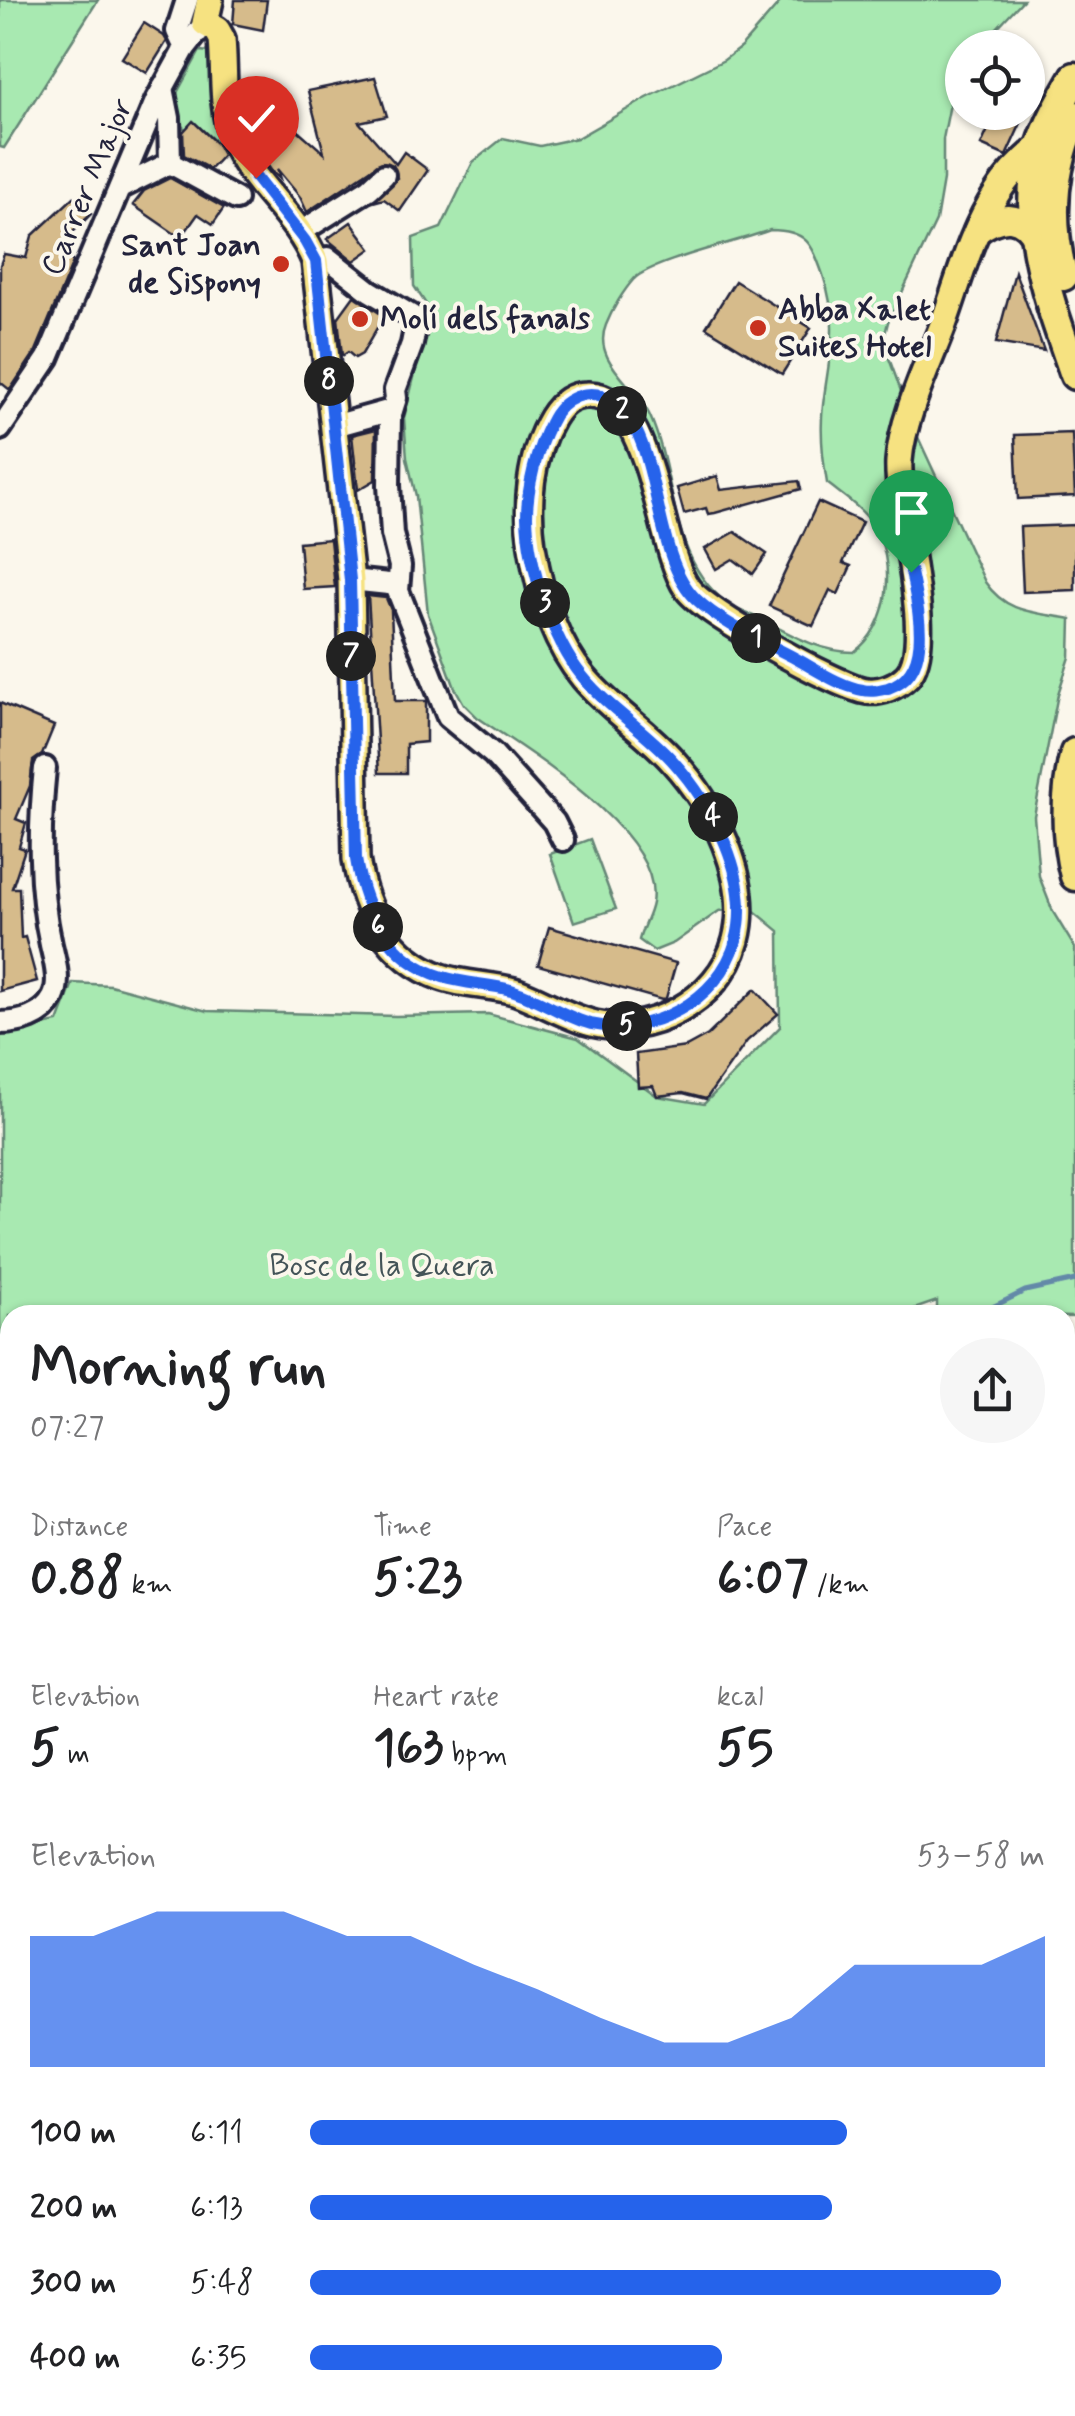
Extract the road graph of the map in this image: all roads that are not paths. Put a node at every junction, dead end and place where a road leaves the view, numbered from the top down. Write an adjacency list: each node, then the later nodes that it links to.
1 (186, 0): 3 (street)
2 (207, 11): 3 (street, Carrer Major); 14 (main road)
3 (184, 48): 5 (street, Carrer Major)
4 (1075, 77): 7 (highway)
5 (163, 88): 8 (street); 10 (street, Carrer Major)
6 (1075, 116): 15 (highway)
7 (1042, 145): 12 (highway); 13 (main road)
8 (170, 163): 10 (street); 11 (street)
9 (384, 175): 14 (street)
10 (120, 188): 21 (street, Carrer Major)
11 (236, 199)
12 (1033, 209): 13 (main road); 15 (highway)
13 (981, 222): 15 (main road); 22 (main road)
14 (299, 234): 16 (main road)
15 (1046, 244): 17 (highway); 18 (highway)
16 (316, 261): 19 (street); 20 (main road)
17 (1075, 318)
18 (1075, 376)
19 (392, 410): 20 (street); 23 (street)
20 (334, 426): 22 (main road)
21 (0, 429)
22 (350, 580): 23 (street)
23 (398, 585): 26 (street)
24 (1075, 753): 27 (highway)
25 (46, 768): 28 (street)
26 (563, 840)
27 (1074, 871)
28 (0, 1023)

